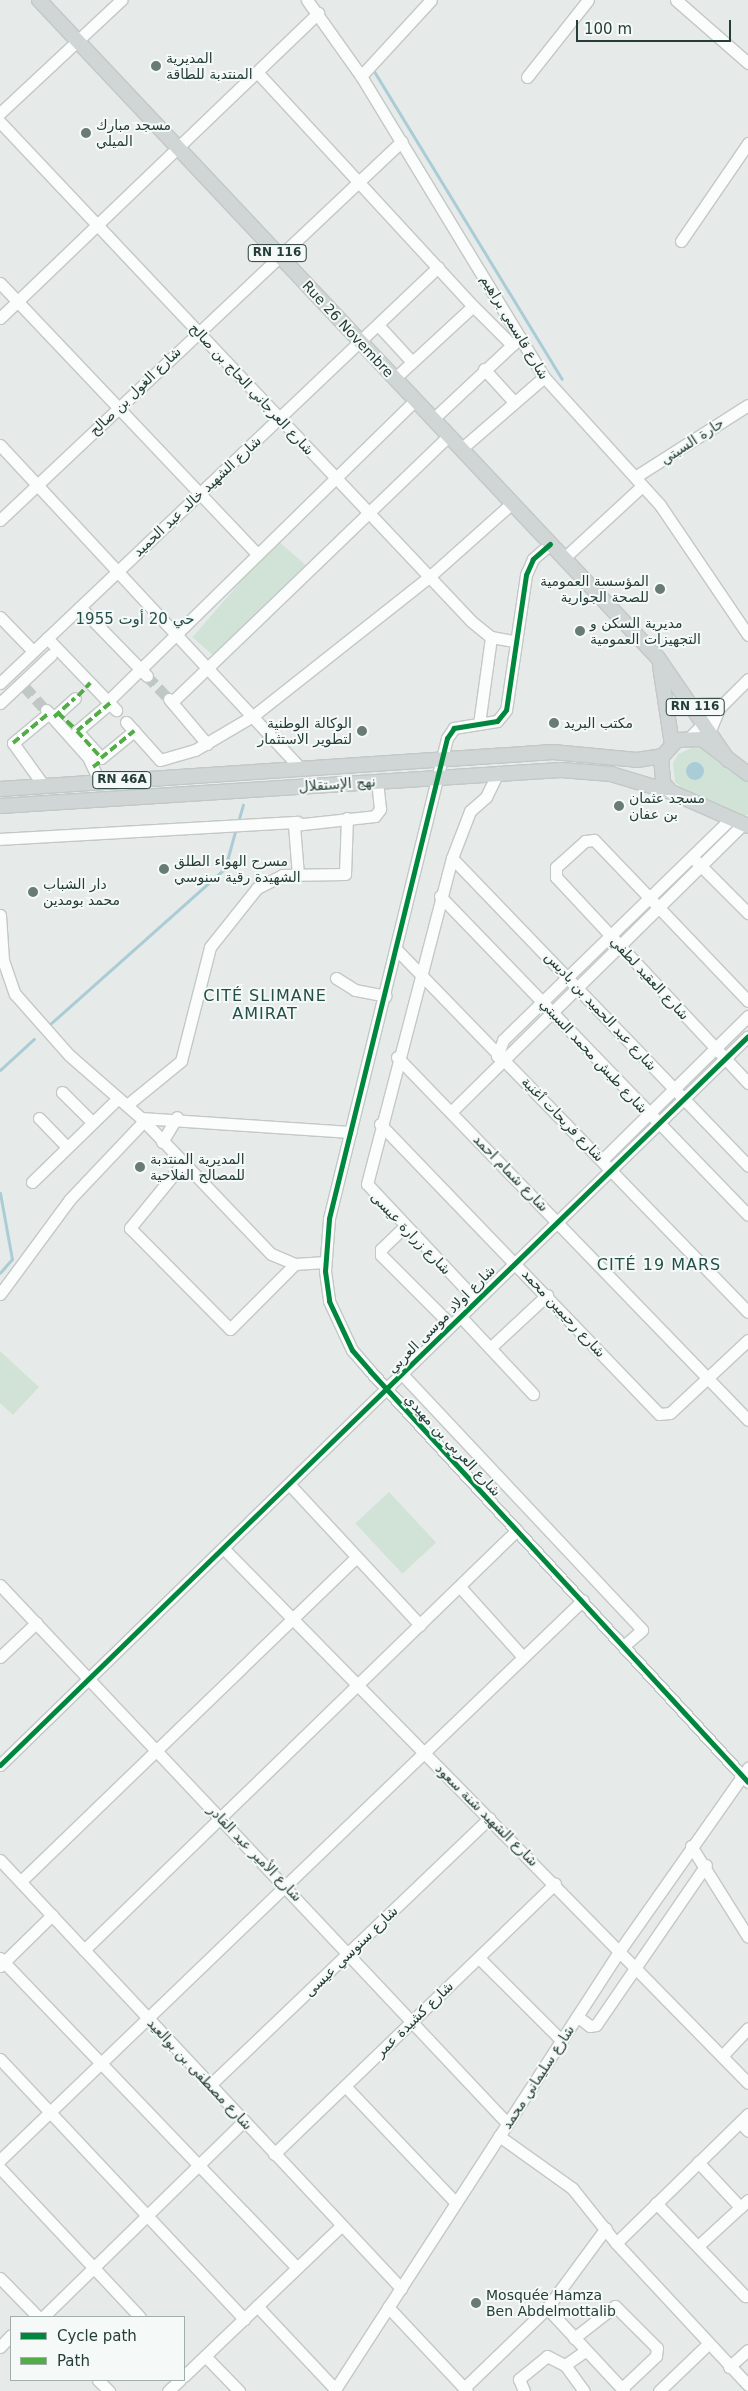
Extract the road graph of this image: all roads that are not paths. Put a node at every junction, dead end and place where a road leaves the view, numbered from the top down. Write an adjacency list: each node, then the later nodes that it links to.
1 (39, 0): 8 (main road, Rue 26 Novembre / RN 116)
2 (121, 0): 8 (street)
3 (307, 0): 7 (street, شارع قاسمي براهيم)
4 (431, 0): 11 (street)
5 (588, 0): 12 (street)
6 (676, 0): 9 (street)
7 (318, 13): 10 (street); 11 (street, شارع قاسمي براهيم)
8 (77, 41): 13 (street); 17 (main road, Rue 26 Novembre / RN 116)
9 (748, 63)
10 (257, 72): 17 (street); 18 (street)
11 (361, 76): 15 (street, شارع قاسمي براهيم)
12 (527, 77)
13 (0, 113)
14 (0, 122): 19 (street, شارع العرجاني الحاج بن صالح)
15 (402, 141): 18 (street, شارع الغول بن صالح); 30 (street, شارع قاسمي براهيم)
16 (748, 143): 20 (street)
17 (178, 148): 19 (street); 21 (main road, Rue 26 Novembre / RN 116)
18 (358, 179): 21 (street, شارع الغول بن صالح); 22 (street)
19 (98, 225): 24 (street); 28 (street, شارع العرجاني الحاج بن صالح)
20 (681, 241)
21 (279, 256): 28 (street, شارع الغول بن صالح); 29 (main road, Rue 26 Novembre / RN 116)
22 (438, 267): 25 (street); 27 (street, شارع الشهيد خالد عبد الحميد)
23 (0, 283): 24 (street)
24 (17, 301): 26 (street); 38 (street)
25 (473, 306): 30 (street); 31 (street)
26 (0, 318)
27 (378, 325): 29 (street, شارع الشهيد خالد عبد الحميد); 31 (street)
28 (198, 331): 38 (street, شارع الغول بن صالح); 39 (street, شارع العرجاني الحاج بن صالح)
29 (360, 341): 34 (main road, Rue 26 Novembre / RN 116); 39 (street, شارع الشهيد خالد عبد الحميد)
30 (516, 341): 32 (street); 33 (street, شارع قاسمي براهيم)
31 (412, 362): 34 (street)
32 (484, 369): 36 (street); 40 (street)
33 (544, 376): 36 (street); 45 (street, شارع قاسمي براهيم)
34 (395, 378): 35 (main road, Rue 26 Novembre / RN 116)
35 (415, 400): 40 (main road, Rue 26 Novembre / RN 116); 44 (street)
36 (514, 402): 43 (street)
37 (748, 405): 45 (street, حارة السبتي)
38 (117, 407): 46 (street, شارع الغول بن صالح); 47 (street)
39 (280, 418): 44 (street, شارع العرجاني الحاج بن صالح); 47 (street, شارع الشهيد خالد عبد الحميد)
40 (433, 419): 41 (main road, Rue 26 Novembre / RN 116)
41 (448, 436): 43 (main road, Rue 26 Novembre / RN 116); 49 (street)
42 (0, 445): 46 (street)
43 (461, 449): 48 (main road, Rue 26 Novembre / RN 116)
44 (336, 477): 49 (street, شارع العرجاني الحاج بن صالح); 52 (street)
45 (639, 482): 53 (street, حارة السبتي); 59 (street, شارع قاسمي براهيم)
46 (38, 485): 50 (street, شارع الغول بن صالح); 54 (street)
47 (200, 494): 52 (street); 54 (street, شارع الشهيد خالد عبد الحميد)
48 (514, 505): 51 (main road, Rue 26 Novembre / RN 116); 55 (street)
49 (368, 510): 55 (street, شارع العرجاني الحاج بن صالح); 66 (street)
50 (0, 520)
51 (550, 544): 53 (main road, Rue 26 Novembre / RN 116); 62 (street)
52 (257, 554): 58 (street)
53 (564, 558): 65 (main road, Rue 26 Novembre / RN 116)
54 (119, 570): 56 (street, شارع الشهيد خالد عبد الحميد); 58 (street)
55 (429, 577): 60 (street, شارع العرجاني الحاج بن صالح); 76 (street)
56 (80, 607): 61 (street, شارع الشهيد خالد عبد الحميد); 67 (street)
57 (0, 617): 63 (street)
58 (176, 633): 66 (street); 67 (street)
59 (748, 635)
60 (491, 637): 62 (street); 78 (street)
61 (47, 638): 63 (street, شارع الشهيد خالد عبد الحميد); 70 (street)
62 (513, 641): 78 (street)
63 (33, 651): 69 (street, شارع الشهيد خالد عبد الحميد)
64 (51, 655): 71 (street)
65 (658, 658): 73 (main road, Rue 26 Novembre / RN 116); 84 (main road, RN 116)
66 (208, 668): 76 (street); 83 (street)
67 (144, 673): 74 (street)
68 (748, 679): 72 (street)
69 (0, 683)
70 (90, 683): 74 (street); 75 (street)
71 (0, 703)
72 (722, 703): 73 (street); 79 (street)
73 (693, 704): 79 (main road, Rue 26 Novembre / RN 116)
74 (111, 705): 81 (street)
75 (52, 713): 80 (street); 92 (street); 94 (street)
76 (253, 716): 83 (street); 88 (street)
77 (126, 722): 81 (street)
78 (479, 724): 86 (street, شارع العربي بن مهيدي)
79 (707, 725): 82 (street); 87 (main road, Rue 26 Novembre / RN 116)
80 (73, 727)
81 (134, 731): 83 (street)
82 (690, 737): 84 (main road); 87 (main road)
83 (207, 744)
84 (672, 744): 85 (main road)
85 (662, 756): 86 (main road, نهج الإستقلال / RN 46A); 96 (main road)
86 (444, 759): 88 (main road, نهج الإستقلال / RN 46A); 91 (street, شارع العربي بن مهيدي)
87 (728, 760): 90 (main road)
88 (300, 768): 92 (main road, نهج الإستقلال / RN 46A)
89 (498, 772): 91 (main road, نهج الإستقلال / RN 46A); 96 (main road, نهج الإستقلال / RN 46A); 103 (street)
90 (748, 774)
91 (440, 775): 93 (main road, نهج الإستقلال / RN 46A); 113 (street, شارع العربي بن مهيدي)
92 (99, 781): 94 (main road, نهج الإستقلال / RN 46A)
93 (377, 781): 97 (main road, نهج الإستقلال / RN 46A); 98 (street)
94 (44, 786): 95 (main road, نهج الإستقلال / RN 46A)
95 (0, 789)
96 (671, 792): 100 (main road, نهج الإستقلال)
97 (0, 806)
98 (347, 818): 99 (street); 105 (street)
99 (298, 822): 101 (street); 105 (street)
100 (740, 823): 102 (street); 104 (street)
101 (0, 839)
102 (692, 857): 104 (street); 107 (street)
103 (452, 858): 106 (street); 116 (street, شارع عبد الحميد بن باديس)
104 (701, 865): 108 (street); 109 (street)
105 (298, 876): 135 (street)
106 (440, 896): 115 (street); 120 (street, شارع طبش محمد السبتي)
107 (649, 898): 108 (street); 111 (street); 111 (street, شارع العقيد لطفي)
108 (658, 907): 112 (street); 121 (street)
109 (748, 913)
110 (0, 915): 114 (street)
111 (610, 936): 112 (street, شارع العقيد لطفي); 116 (street)
112 (618, 946): 118 (street); 125 (street, شارع العقيد لطفي)
113 (397, 950): 115 (street, شارع فريحات ٱغنية); 119 (street, شارع العربي بن مهيدي)
114 (2, 962): 133 (street)
115 (419, 971): 126 (street, شارع فريحات ٱغنية); 127 (street)
116 (568, 976): 118 (street, شارع عبد الحميد بن باديس); 120 (street)
117 (336, 978): 119 (street)
118 (577, 984): 122 (street); 131 (street, شارع عبد الحميد بن باديس)
119 (385, 996): 144 (street, شارع العربي بن مهيدي)
120 (542, 1001): 122 (street, شارع طبش محمد السبتي); 126 (street)
121 (748, 1001)
122 (550, 1010): 129 (street); 137 (street, شارع طبش محمد السبتي)
123 (748, 1016): 125 (street, شارع اولاد موسى العربي)
124 (748, 1036): 128 (street, شارع اولاد موسى العربي)
125 (715, 1048): 128 (street, شارع العقيد لطفي); 131 (street, شارع اولاد موسى العربي)
126 (496, 1050): 129 (street, شارع فريحات ٱغنية)
127 (397, 1057): 136 (street, شارع شمام احمد); 142 (street)
128 (726, 1058): 130 (street, شارع العقيد لطفي); 134 (street, شارع اولاد موسى العربي)
129 (501, 1061): 136 (street); 148 (street, شارع فريحات ٱغنية)
130 (748, 1083)
131 (673, 1088): 134 (street, شارع عبد الحميد بن باديس); 137 (street, شارع اولاد موسى العربي)
132 (62, 1092): 141 (street)
133 (118, 1098): 135 (street); 141 (street)
134 (682, 1101): 143 (street, شارع اولاد موسى العربي); 149 (street, شارع عبد الحميد بن باديس)
135 (127, 1105): 140 (street)
136 (452, 1111): 152 (street, شارع شمام احمد)
137 (647, 1112): 143 (street, شارع طبش محمد السبتي); 148 (street, شارع اولاد موسى العربي)
138 (177, 1117): 140 (street); 144 (street); 145 (street)
139 (39, 1118): 146 (street)
140 (142, 1120): 145 (street); 157 (street)
141 (92, 1122): 146 (street)
142 (380, 1124): 153 (street, شارع زرارة عيسى); 154 (street, شارع رحيمين محمد)
143 (658, 1124): 148 (street, شارع اولاد موسى العربي); 151 (street, شارع طبش محمد السبتي)
144 (351, 1132): 155 (street, شارع العربي بن مهيدي)
145 (162, 1142): 147 (street)
146 (67, 1147): 150 (street)
147 (183, 1163): 156 (street); 156 (street)
148 (606, 1163): 152 (street, شارع اولاد موسى العربي); 160 (street, شارع فريحات ٱغنية)
149 (748, 1166)
150 (32, 1182)
151 (748, 1215)
152 (556, 1220): 154 (street, شارع اولاد موسى العربي); 166 (street, شارع شمام احمد)
153 (404, 1226): 159 (street, شارع زرارة عيسى); 162 (street)
154 (515, 1261): 158 (street, شارع رحيمين محمد); 159 (street, شارع اولاد موسى العربي)
155 (325, 1262): 156 (street); 167 (street, شارع العربي بن مهيدي)
156 (295, 1264)
157 (0, 1294)
158 (547, 1295): 164 (street); 166 (street, شارع رحيمين محمد)
159 (476, 1300): 161 (street, شارع اولاد موسى العربي)
160 (748, 1312)
161 (460, 1316): 162 (street, شارع اولاد موسى العربي); 164 (street)
162 (451, 1325): 165 (street, شارع اولاد موسى العربي)
163 (748, 1340): 166 (street)
164 (490, 1348): 168 (street)
165 (401, 1373): 167 (street, شارع اولاد موسى العربي); 170 (street)
166 (706, 1377): 169 (street, شارع شمام احمد)
167 (386, 1389): 171 (street, شارع العربي بن مهيدي); 172 (street, شارع اولاد موسى العربي)
168 (533, 1394)
169 (748, 1420)
170 (465, 1441): 171 (street); 174 (street)
171 (447, 1455): 173 (street, شارع العربي بن مهيدي)
172 (290, 1485): 175 (street, شارع اولاد موسى العربي); 177 (street)
173 (517, 1530): 176 (street, شارع العربي بن مهيدي); 179 (street)
174 (554, 1536): 176 (street); 184 (street)
175 (224, 1549): 181 (street, شارع الشهيد شنة سعود); 187 (street, شارع اولاد موسى العربي)
176 (536, 1551): 180 (street, شارع العربي بن مهيدي)
177 (356, 1557): 181 (street); 183 (street)
178 (0, 1585): 182 (street, شارع الأمير عبد القادر)
179 (460, 1587): 183 (street); 186 (street)
180 (583, 1600): 184 (street, شارع العربي بن مهيدي); 186 (street)
181 (292, 1618): 188 (street, شارع الشهيد شنة سعود); 189 (street)
182 (36, 1622): 185 (street); 187 (street, شارع الأمير عبد القادر)
183 (420, 1625): 188 (street)
184 (625, 1645): 192 (street, شارع العربي بن مهيدي)
185 (0, 1657)
186 (523, 1657): 190 (street)
187 (91, 1680): 189 (street, شارع الأمير عبد القادر); 191 (street, شارع اولاد موسى العربي)
188 (359, 1685): 190 (street, شارع الشهيد شنة سعود); 193 (street)
189 (155, 1749): 193 (street, شارع الأمير عبد القادر); 198 (street)
190 (424, 1751): 194 (street, شارع الشهيد شنة سعود); 199 (street)
191 (2, 1760)
192 (746, 1775): 195 (street, شارع سليماني محمد)
193 (220, 1818): 199 (street, شارع الأمير عبد القادر); 205 (street)
194 (489, 1818): 200 (street, شارع الشهيد شنة سعود); 207 (street, شارع سنوسي عيسى)
195 (691, 1846): 197 (street); 201 (street, شارع سليماني محمد)
196 (0, 1860): 198 (street, شارع مصطفى بن بوالعيد)
197 (706, 1865): 203 (street); 204 (street)
198 (20, 1881): 202 (street, شارع مصطفى بن بوالعيد)
199 (285, 1884): 207 (street, شارع الأمير عبد القادر); 211 (street)
200 (555, 1884): 206 (street, شارع الشهيد شنة سعود); 208 (street, شارع كشيدة عمر)
201 (651, 1905): 203 (street); 206 (street, شارع سليماني محمد)
202 (52, 1915): 205 (street, شارع مصطفى بن بوالعيد); 209 (street)
203 (669, 1918): 210 (street)
204 (746, 1928)
205 (84, 1950): 211 (street, شارع مصطفى بن بوالعيد)
206 (620, 1950): 210 (street, شارع الشهيد شنة سعود); 212 (street, شارع سليماني محمد)
207 (349, 1952): 213 (street, شارع الأمير عبد القادر); 220 (street, شارع سنوسي عيسى)
208 (479, 1958): 213 (street, شارع كشيدة عمر); 215 (street)
209 (1, 1962): 218 (street)
210 (634, 1966): 212 (street); 216 (street, شارع الشهيد شنة سعود)
211 (147, 2016): 218 (street); 220 (street, شارع مصطفى بن بوالعيد)
212 (577, 2016): 215 (street, شارع سليماني محمد)
213 (411, 2021): 221 (street, شارع كشيدة عمر); 225 (street, شارع الأمير عبد القادر)
214 (748, 2028): 216 (street)
215 (562, 2041): 225 (street, شارع سليماني محمد)
216 (722, 2056): 219 (street, شارع الشهيد شنة سعود)
217 (0, 2059): 222 (street)
218 (101, 2063): 222 (street); 231 (street)
219 (748, 2082)
220 (211, 2084): 224 (street, شارع مصطفى بن بوالعيد)
221 (345, 2086): 228 (street, شارع كشيدة عمر); 233 (street)
222 (49, 2113): 229 (street); 236 (street)
223 (744, 2118): 226 (street); 230 (street)
224 (244, 2121): 228 (street, شارع مصطفى بن بوالعيد); 231 (street)
225 (507, 2123): 227 (street, شارع سليماني محمد)
226 (748, 2131)
227 (499, 2136): 233 (street, شارع سليماني محمد); 238 (street)
228 (274, 2154): 237 (street, شارع مصطفى بن بوالعيد)
229 (0, 2160)
230 (698, 2162): 234 (street); 235 (street)
231 (200, 2166): 236 (street); 242 (street)
232 (0, 2168): 241 (street)
233 (456, 2203): 244 (street, شارع سليماني محمد)
234 (656, 2204): 239 (street); 240 (street)
235 (744, 2204): 240 (street)
236 (148, 2216): 241 (street); 251 (street)
237 (341, 2226): 242 (street); 244 (street, شارع مصطفى بن بوالعيد)
238 (606, 2228): 239 (street); 248 (street)
239 (616, 2243): 254 (street)
240 (698, 2246): 245 (street)
241 (91, 2268): 249 (street); 250 (street)
242 (297, 2268): 246 (street)
243 (0, 2278): 249 (street)
244 (401, 2288): 247 (street, شارع سليماني محمد)
245 (745, 2296)
246 (257, 2306): 251 (street); 266 (street)
247 (388, 2307): 265 (street); 266 (street, شارع سليماني محمد)
248 (546, 2308): 253 (street); 265 (street)
249 (36, 2316)
250 (139, 2316)
251 (244, 2319): 258 (street)
252 (10, 2336): 255 (street)
253 (574, 2338): 257 (street); 267 (street)
254 (707, 2345): 260 (street); 273 (street)
255 (0, 2346)
256 (748, 2350): 260 (street)
257 (585, 2351): 259 (street); 267 (street)
258 (205, 2356): 261 (street); 270 (street)
259 (565, 2365): 271 (street); 272 (street)
260 (729, 2367): 264 (street)
261 (186, 2369)
262 (99, 2381): 268 (street)
263 (179, 2381): 269 (street)
264 (748, 2385)
265 (465, 2389)
266 (335, 2390)
267 (623, 2390)
268 (109, 2391)
269 (168, 2391)
270 (238, 2391)
271 (524, 2391)
272 (584, 2391)
273 (659, 2391)

